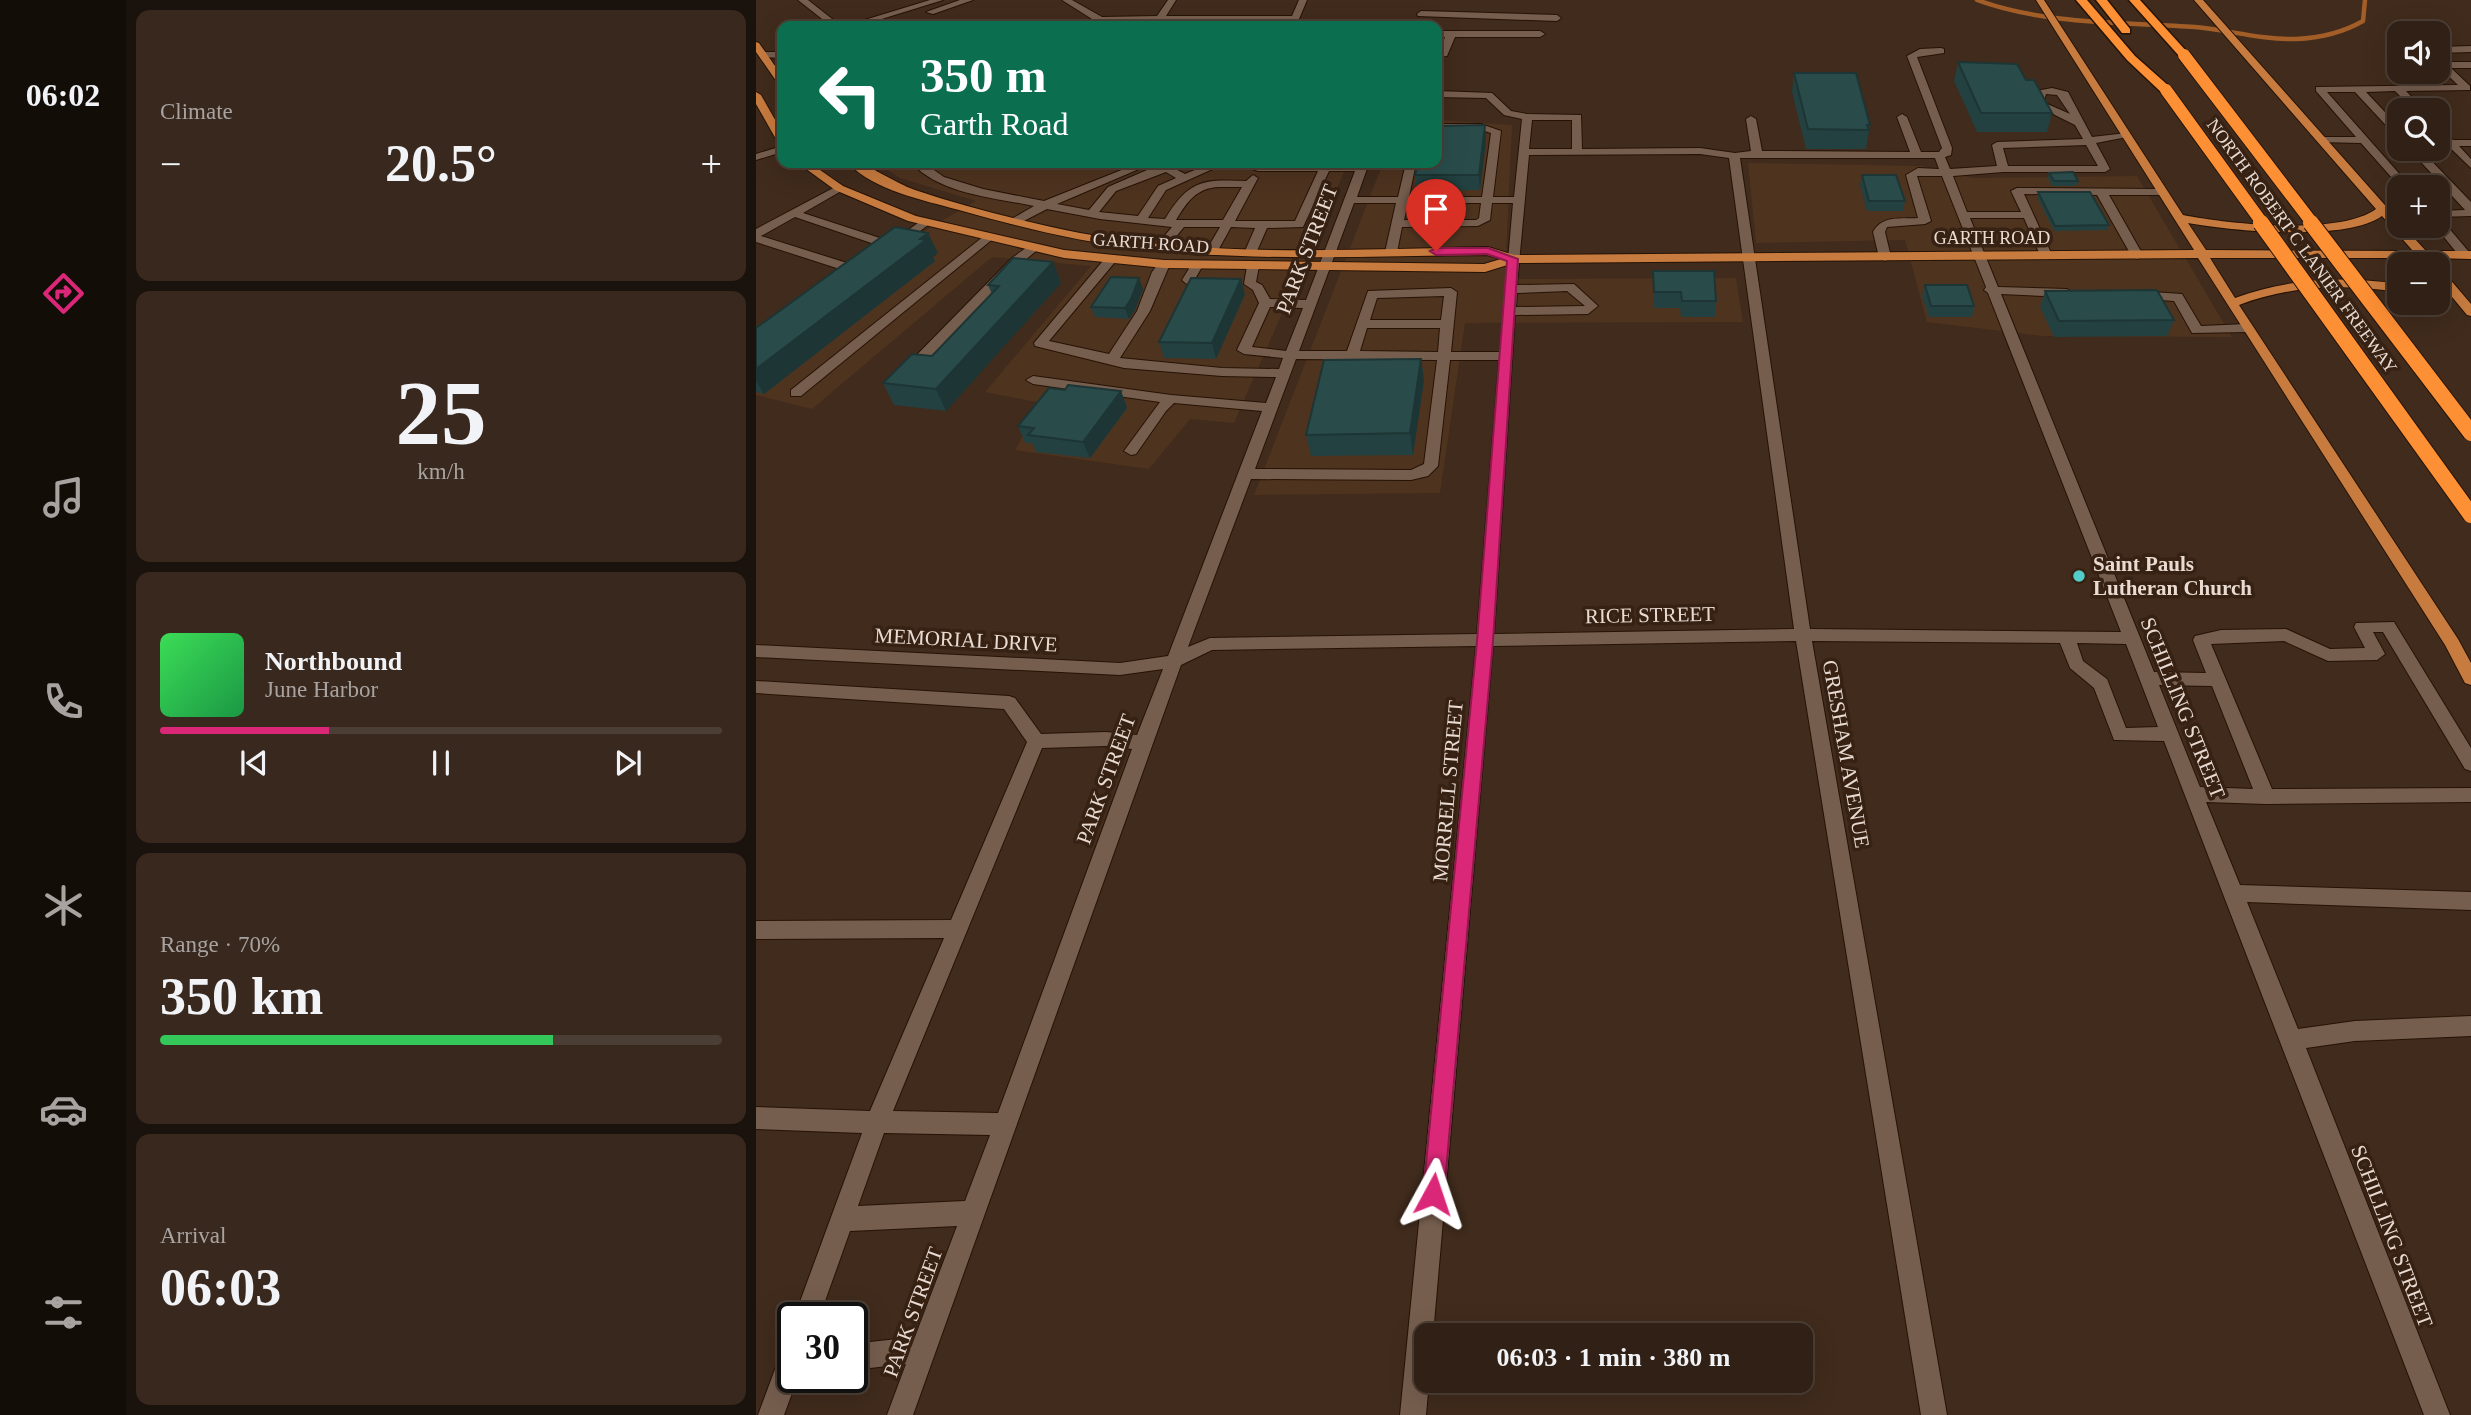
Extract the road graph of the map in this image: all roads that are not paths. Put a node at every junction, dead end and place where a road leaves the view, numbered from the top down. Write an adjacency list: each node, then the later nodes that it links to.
1 (802, 0): 20 (street)
2 (939, 0): 21 (street)
3 (969, 0): 22 (street)
4 (1066, 0): 19 (street)
5 (1172, 0): 17 (street)
6 (1303, 0): 17 (street)
7 (1425, 0): 15 (street)
8 (2040, 0): 54 (main road)
9 (2081, 0): 42 (highway)
10 (2101, 0): 28 (highway)
11 (2134, 0): 36 (highway, NORTH ROBERT C LANIER FREEWAY)
12 (2150, 0): 36 (highway)
13 (2198, 0): 55 (main road)
14 (1137, 9): 16 (street)
15 (1421, 14): 18 (street); 24 (street)
16 (1131, 18): 17 (street); 19 (street)
17 (1160, 18)
18 (1557, 18)
19 (1100, 20): 23 (street)
20 (829, 21)
21 (867, 21)
22 (900, 21)
23 (1096, 21)
24 (1419, 21)
25 (1442, 34): 26 (street)
26 (1451, 34): 27 (street); 34 (street)
27 (1540, 34)
28 (2132, 38)
29 (756, 45): 35 (main road)
30 (2140, 48): 42 (highway, NORTH ROBERT C LANIER FREEWAY)
31 (2471, 49): 33 (street)
32 (1940, 50): 69 (street)
33 (2450, 50)
34 (1442, 54)
35 (764, 55): 40 (main road)
36 (2184, 55): 162 (highway, NORTH ROBERT C LANIER FREEWAY, bridge)
37 (2450, 64): 38 (street)
38 (2471, 65)
39 (2450, 72): 43 (street)
40 (777, 75)
41 (2358, 89): 43 (street); 50 (street); 56 (street)
42 (2166, 90): 165 (highway, NORTH ROBERT C LANIER FREEWAY, bridge)
43 (2399, 90): 46 (street)
44 (1442, 94): 47 (street)
45 (756, 95): 53 (main road)
46 (2407, 98)
47 (1527, 117): 61 (street, MORRELL STREET); 62 (street)
48 (1902, 117): 64 (street)
49 (1751, 119): 63 (street)
50 (2387, 120)
51 (2080, 123): 51 (street); 57 (street)
52 (1442, 127): 91 (street)
53 (777, 132)
54 (2127, 136): 57 (street); 88 (main road)
55 (2323, 140): 56 (street); 95 (main road)
56 (2363, 140): 82 (street)
57 (2089, 141): 80 (street); 80 (street)
58 (2450, 143): 59 (street); 68 (street)
59 (2471, 143)
60 (777, 151): 66 (street)
61 (1525, 152): 62 (street); 92 (street, MORRELL STREET)
62 (1577, 152): 65 (street)
63 (1757, 153): 64 (street); 65 (street)
64 (1916, 153): 69 (street)
65 (1735, 156): 126 (street, GRESHAM AVENUE)
66 (756, 157)
67 (2425, 161): 96 (street)
68 (2471, 165)
69 (1942, 167): 80 (street); 100 (street, SCHILLING STREET); 127 (street)
70 (810, 168): 85 (main road, GARTH ROAD)
71 (860, 168): 81 (main road, GARTH ROAD)
72 (874, 168): 81 (street)
73 (925, 168): 86 (street)
74 (1136, 168): 93 (street)
75 (1207, 168): 83 (street)
76 (1258, 168): 84 (street)
77 (1325, 168): 109 (street)
78 (1362, 168): 89 (street, PARK STREET)
79 (1409, 168): 90 (street)
80 (2003, 169)
81 (865, 172): 85 (main road); 94 (main road, GARTH ROAD)
82 (2395, 175)
83 (1182, 177): 99 (street); 103 (street)
84 (1249, 184): 106 (street); 108 (street)
85 (839, 188): 97 (street); 104 (main road, GARTH ROAD)
86 (981, 191): 93 (street); 94 (street)
87 (2102, 192): 88 (street); 101 (street); 121 (street)
88 (2161, 192): 102 (main road)
89 (1349, 200): 90 (street); 118 (street, PARK STREET)
90 (1403, 200): 91 (street); 107 (street)
91 (1487, 200): 92 (street); 107 (street)
92 (1520, 200): 130 (street, MORRELL STREET)
93 (1045, 205): 99 (street); 105 (street)
94 (957, 206): 105 (main road, GARTH ROAD)
95 (2383, 210): 102 (main road); 120 (main road)
96 (2471, 211): 98 (street)
97 (793, 213): 111 (street); 113 (street)
98 (2450, 213)
99 (1093, 214): 103 (street)
100 (1961, 215): 101 (street); 125 (street, SCHILLING STREET)
101 (2029, 215): 123 (street)
102 (2177, 217): 122 (main road)
103 (1141, 220): 106 (street)
104 (926, 222): 112 (main road, GARTH ROAD); 113 (street)
105 (1014, 222): 112 (main road); 114 (main road, GARTH ROAD)
106 (1174, 223): 108 (street); 114 (street)
107 (1397, 224): 119 (street)
108 (1226, 225): 109 (street); 116 (street)
109 (1262, 225): 117 (street)
110 (2450, 235): 124 (street)
111 (756, 236): 113 (street)
112 (988, 238): 115 (main road, GARTH ROAD); 159 (street)
113 (892, 246)
114 (1161, 247): 116 (main road, GARTH ROAD)
115 (1034, 248): 129 (main road, GARTH ROAD); 158 (street)
116 (1212, 251): 117 (main road, GARTH ROAD)
117 (1251, 251): 118 (main road, GARTH ROAD)
118 (1330, 252): 119 (main road, GARTH ROAD); 135 (street, PARK STREET)
119 (1391, 252): 130 (main road, GARTH ROAD)
120 (2420, 252)
121 (2137, 254): 122 (main road, GARTH ROAD); 123 (main road, GARTH ROAD)
122 (2202, 254): 131 (main road, GARTH ROAD); 145 (main road)
123 (2046, 255): 125 (main road, GARTH ROAD)
124 (2468, 255): 128 (main road, GARTH ROAD)
125 (1977, 256): 127 (main road, GARTH ROAD); 140 (street, SCHILLING STREET)
126 (1750, 257): 127 (main road, GARTH ROAD); 130 (main road, GARTH ROAD); 166 (street, GRESHAM AVENUE)
127 (1885, 257)
128 (2450, 257)
129 (1111, 259): 132 (main road, GARTH ROAD); 155 (street)
130 (1513, 259): 135 (main road, GARTH ROAD); 139 (street, MORRELL STREET)
131 (2387, 259)
132 (1164, 264): 133 (main road, GARTH ROAD); 155 (street)
133 (1197, 265): 134 (main road, GARTH ROAD); 136 (street)
134 (1253, 266): 135 (main road, GARTH ROAD); 136 (street)
135 (1325, 267): 146 (street, PARK STREET)
136 (1237, 284): 144 (street)
137 (2387, 286): 145 (main road)
138 (2450, 287): 147 (main road)
139 (1511, 289): 148 (street, MORRELL STREET); 148 (street)
140 (1990, 290): 141 (street); 168 (street, SCHILLING STREET)
141 (2084, 293)
142 (2125, 295): 151 (street)
143 (2450, 301): 147 (main road)
144 (1265, 303): 146 (street); 156 (street)
145 (2232, 303): 151 (main road)
146 (1311, 304): 156 (street, PARK STREET)
147 (2468, 308)
148 (1509, 310): 154 (street, MORRELL STREET)
149 (1362, 324): 150 (street); 150 (street); 152 (street)
150 (1448, 324): 153 (street)
151 (2246, 328): 173 (main road)
152 (1352, 355): 153 (street); 156 (street)
153 (1444, 356): 154 (street); 164 (street)
154 (1506, 356): 169 (street, MORRELL STREET)
155 (1112, 360): 156 (street)
156 (1288, 364): 161 (street, PARK STREET)
157 (1033, 380): 160 (street)
158 (893, 386)
159 (796, 393)
160 (1171, 399): 161 (street); 163 (street)
161 (1271, 408): 164 (street, PARK STREET)
162 (2471, 433)
163 (1131, 451)
164 (1246, 474): 171 (street, PARK STREET)
165 (2471, 515)
166 (1803, 635): 167 (street, RICE STREET); 169 (street, RICE STREET); 201 (street, GRESHAM AVENUE)
167 (2067, 638): 168 (street, RICE STREET); 176 (street)
168 (2131, 638): 172 (street, SCHILLING STREET)
169 (1485, 641): 171 (street, RICE STREET); 200 (street, MORRELL STREET)
170 (756, 651): 171 (street, MEMORIAL DRIVE)
171 (1174, 661): 178 (street, PARK STREET)
172 (2147, 678): 174 (street); 176 (street, SCHILLING STREET)
173 (2471, 679)
174 (2215, 680): 179 (street); 182 (street)
175 (756, 687): 177 (street)
176 (2169, 734): 180 (street, SCHILLING STREET)
177 (1036, 741): 178 (street); 185 (street)
178 (1143, 743): 191 (street, PARK STREET)
179 (2471, 764)
180 (2194, 794): 182 (street); 183 (street, SCHILLING STREET)
181 (2471, 795): 182 (street)
182 (2266, 797)
183 (2233, 893): 184 (street); 188 (street, SCHILLING STREET)
184 (2471, 901)
185 (958, 929): 186 (street); 190 (street)
186 (756, 930)
187 (2471, 1026): 188 (street)
188 (2292, 1040): 202 (street, SCHILLING STREET)
189 (756, 1118): 190 (street)
190 (877, 1122): 191 (street); 193 (street)
191 (1005, 1124): 192 (street, PARK STREET)
192 (973, 1213): 193 (street); 195 (street, PARK STREET)
193 (841, 1219): 194 (street)
194 (812, 1302)
195 (924, 1349): 196 (street); 199 (street, PARK STREET)
196 (868, 1355)
197 (779, 1393): 198 (street)
198 (771, 1415)
199 (900, 1415)
200 (1413, 1415)
201 (1934, 1415)
202 (2437, 1415)

